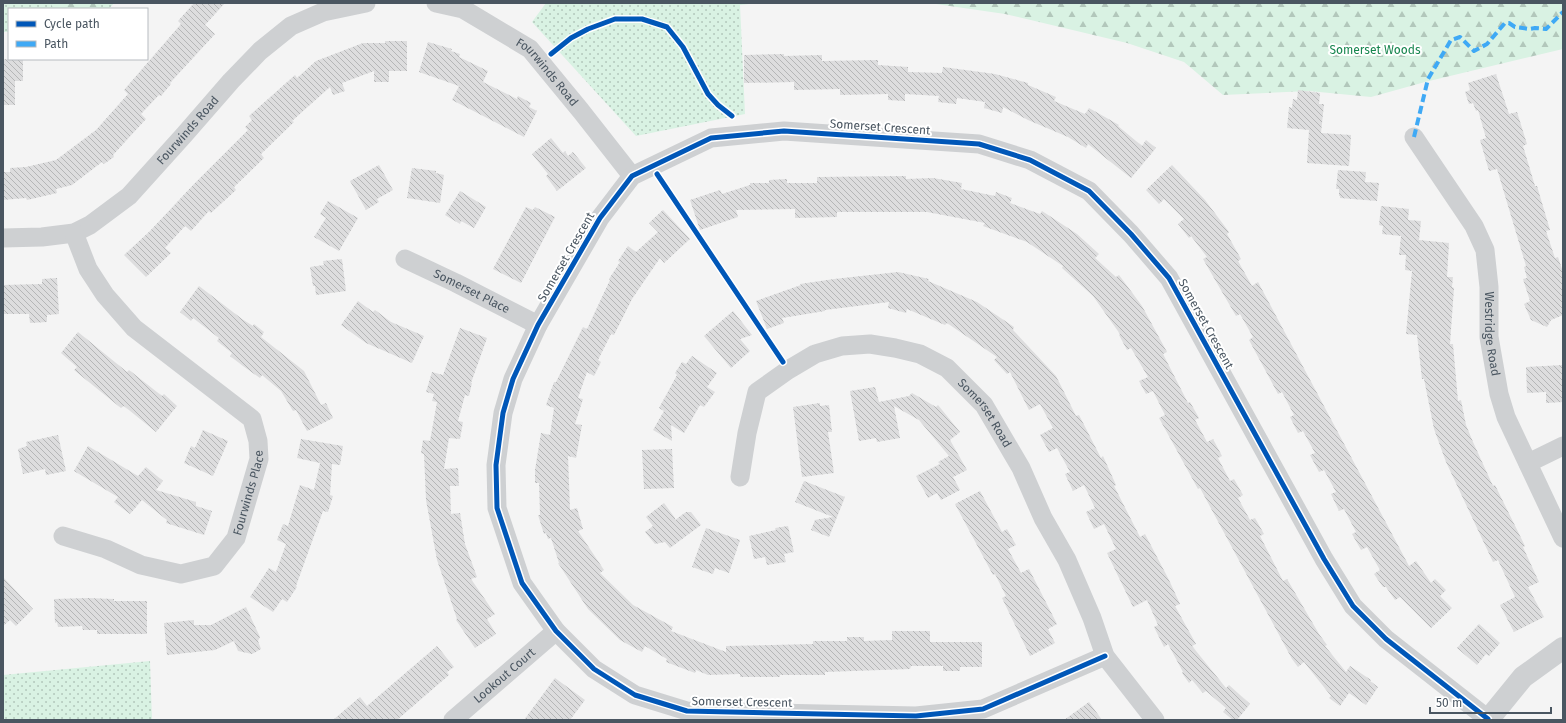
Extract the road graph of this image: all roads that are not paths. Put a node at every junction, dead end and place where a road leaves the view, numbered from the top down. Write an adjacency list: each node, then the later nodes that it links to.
1 (366, 3): 5 (street, Fourwinds Road)
2 (436, 3): 4 (street, Fourwinds Road)
3 (1414, 137): 10 (street, Westridge Road)
4 (632, 176): 8 (street, Somerset Crescent); 19 (street, Somerset Crescent)
5 (74, 233): 6 (street, Fourwinds Road); 12 (street, Fourwinds Place)
6 (3, 238)
7 (405, 258): 8 (street, Somerset Place)
8 (538, 325): 14 (street, Somerset Crescent)
9 (1563, 446): 10 (street)
10 (1528, 463): 13 (street, Westridge Road)
11 (740, 477): 16 (street, Somerset Road)
12 (63, 536)
13 (1563, 538)
14 (556, 631): 16 (street, Somerset Crescent); 17 (street, Lookout Court)
15 (1563, 648): 19 (street)
16 (1105, 656): 18 (street, Somerset Road)
17 (453, 720)
18 (1155, 720)
19 (1488, 720)

